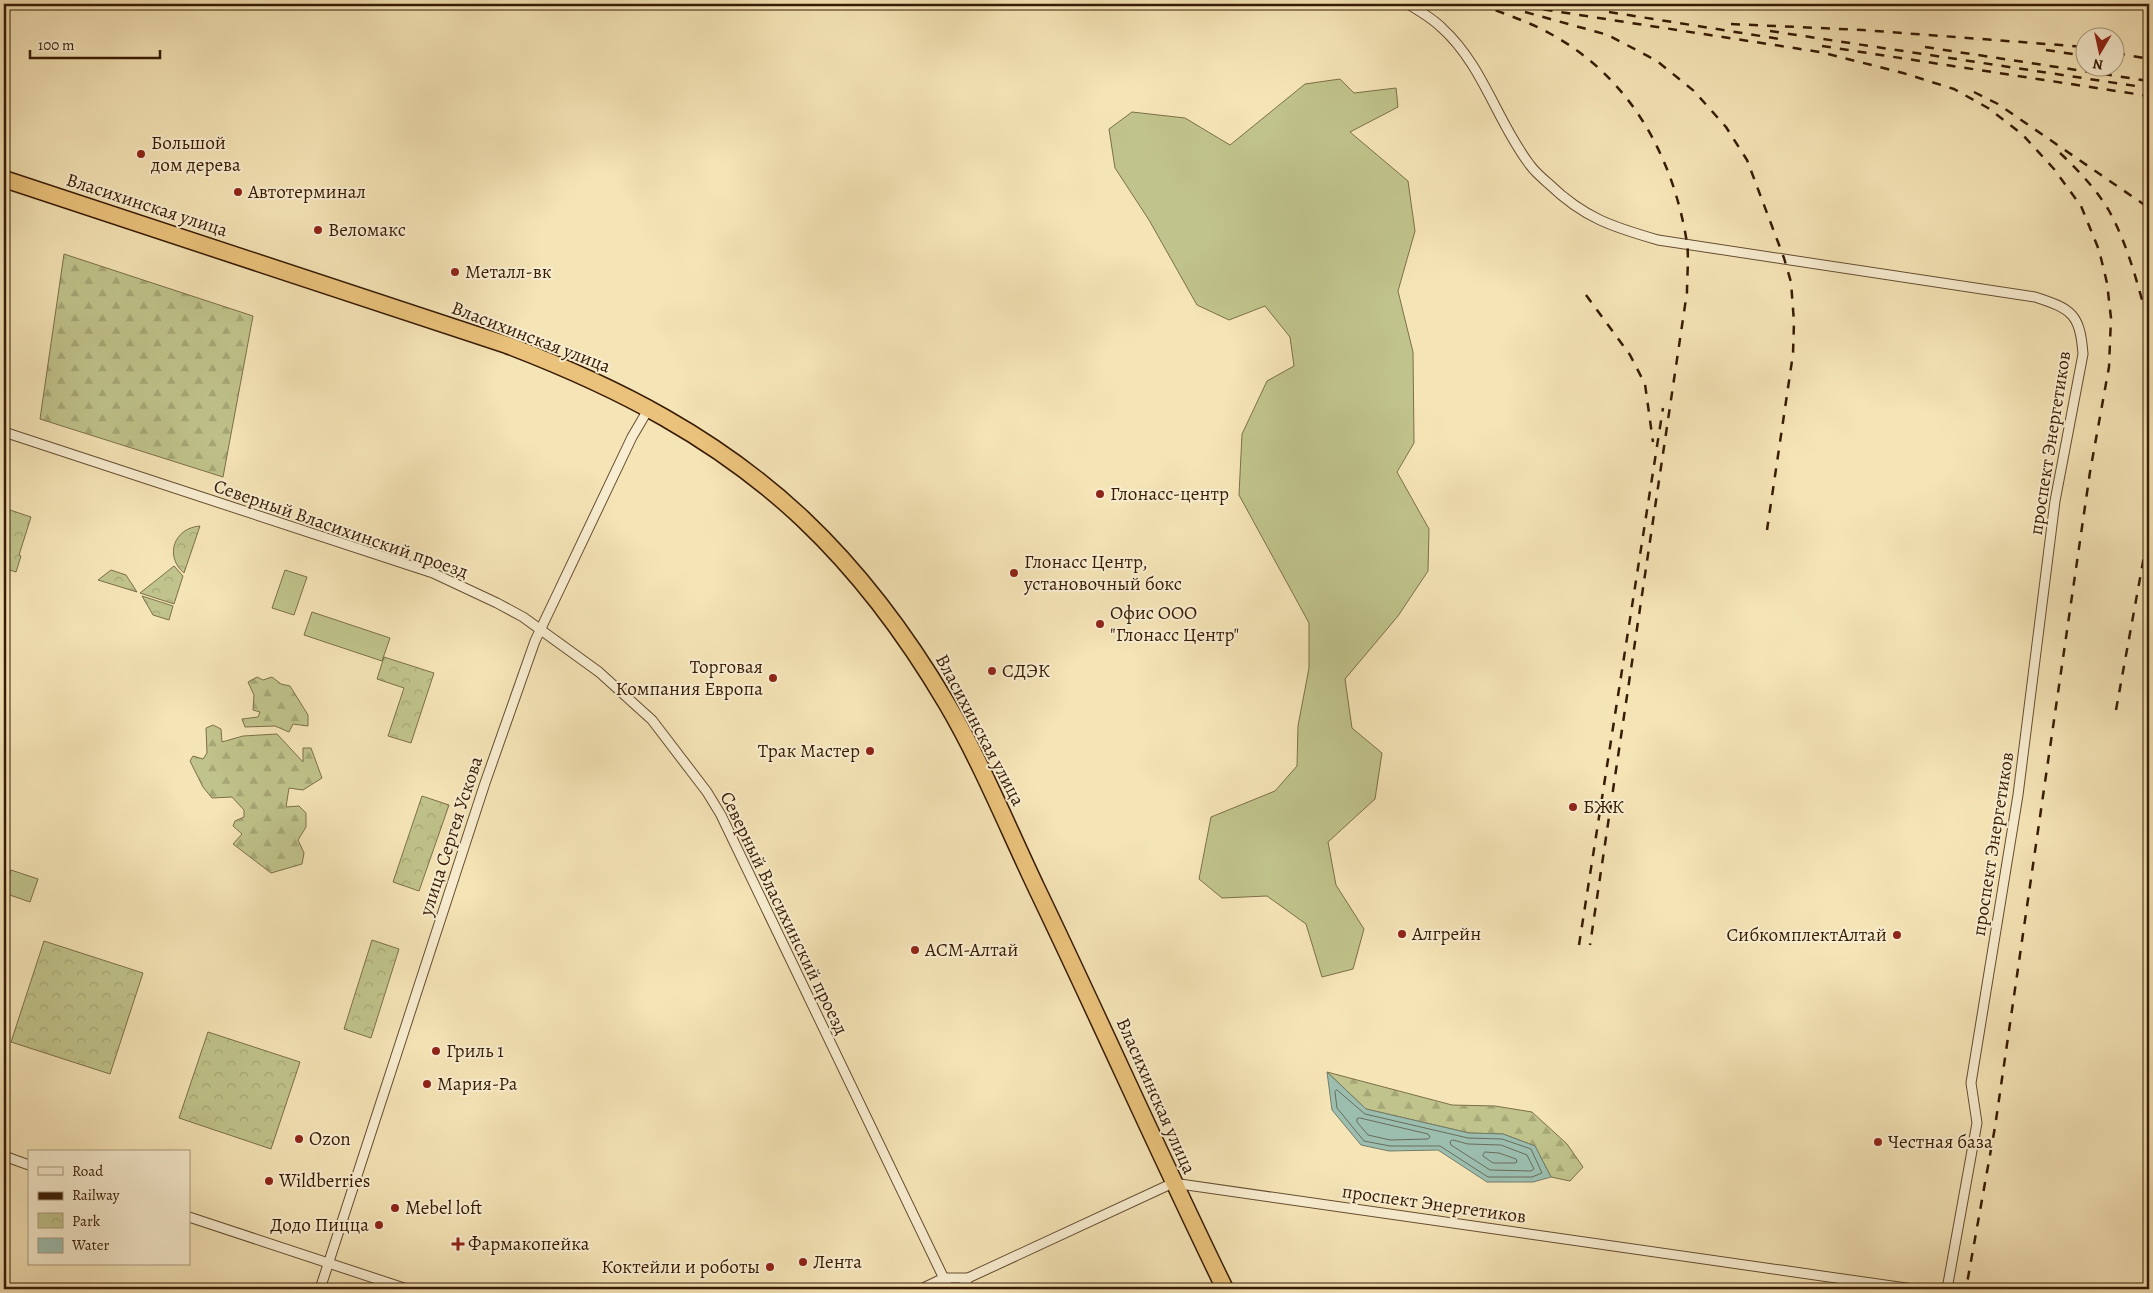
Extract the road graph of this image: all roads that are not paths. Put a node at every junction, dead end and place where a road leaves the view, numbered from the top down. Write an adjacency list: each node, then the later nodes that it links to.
1 (1408, 4): 20 (street, проспект Энергетиков)
2 (4, 179): 3 (highway, Власихинская улица)
3 (648, 408): 5 (street, улица Сергея Ускова); 8 (highway, Власихинская улица)
4 (4, 432): 5 (street, Северный Власихинский проезд)
5 (540, 629): 10 (street, улица Сергея Ускова); 11 (street, Северный Власихинский проезд)
6 (4, 1156): 7 (street)
7 (28, 1164)
8 (1173, 1183): 12 (street); 18 (highway, Власихинская улица); 19 (street, проспект Энергетиков)
9 (190, 1217): 10 (street)
10 (329, 1263): 13 (street, улица Сергея Ускова); 14 (street)
11 (944, 1278): 12 (street); 15 (street); 16 (street, Северный Власихинский проезд)
12 (968, 1278): 17 (street)
13 (320, 1289)
14 (407, 1289)
15 (921, 1289)
16 (949, 1289)
17 (962, 1289)
18 (1225, 1289)
19 (1913, 1289)
20 (1947, 1289)

